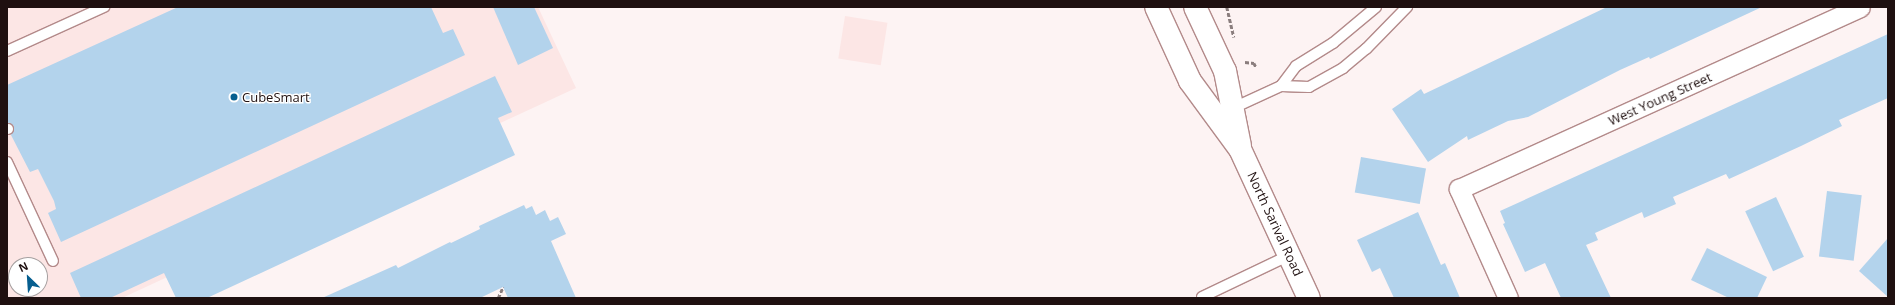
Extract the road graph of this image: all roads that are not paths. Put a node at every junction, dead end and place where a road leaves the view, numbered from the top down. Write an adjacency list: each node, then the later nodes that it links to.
1 (104, 7): 7 (lane)
2 (1156, 7): 9 (main road, North Sarival Road)
3 (1195, 7): 9 (main road, North Sarival Road)
4 (1376, 7): 8 (lane)
5 (1407, 7): 8 (lane)
6 (1860, 7): 15 (street, West Young Street)
7 (7, 51)
8 (1282, 86): 9 (lane)
9 (1223, 113): 11 (main road, North Sarival Road)
10 (7, 162): 12 (lane)
11 (1290, 256): 13 (lane); 14 (main road, North Sarival Road)
12 (53, 261)
13 (1202, 297)
14 (1309, 298)
15 (1508, 298)

